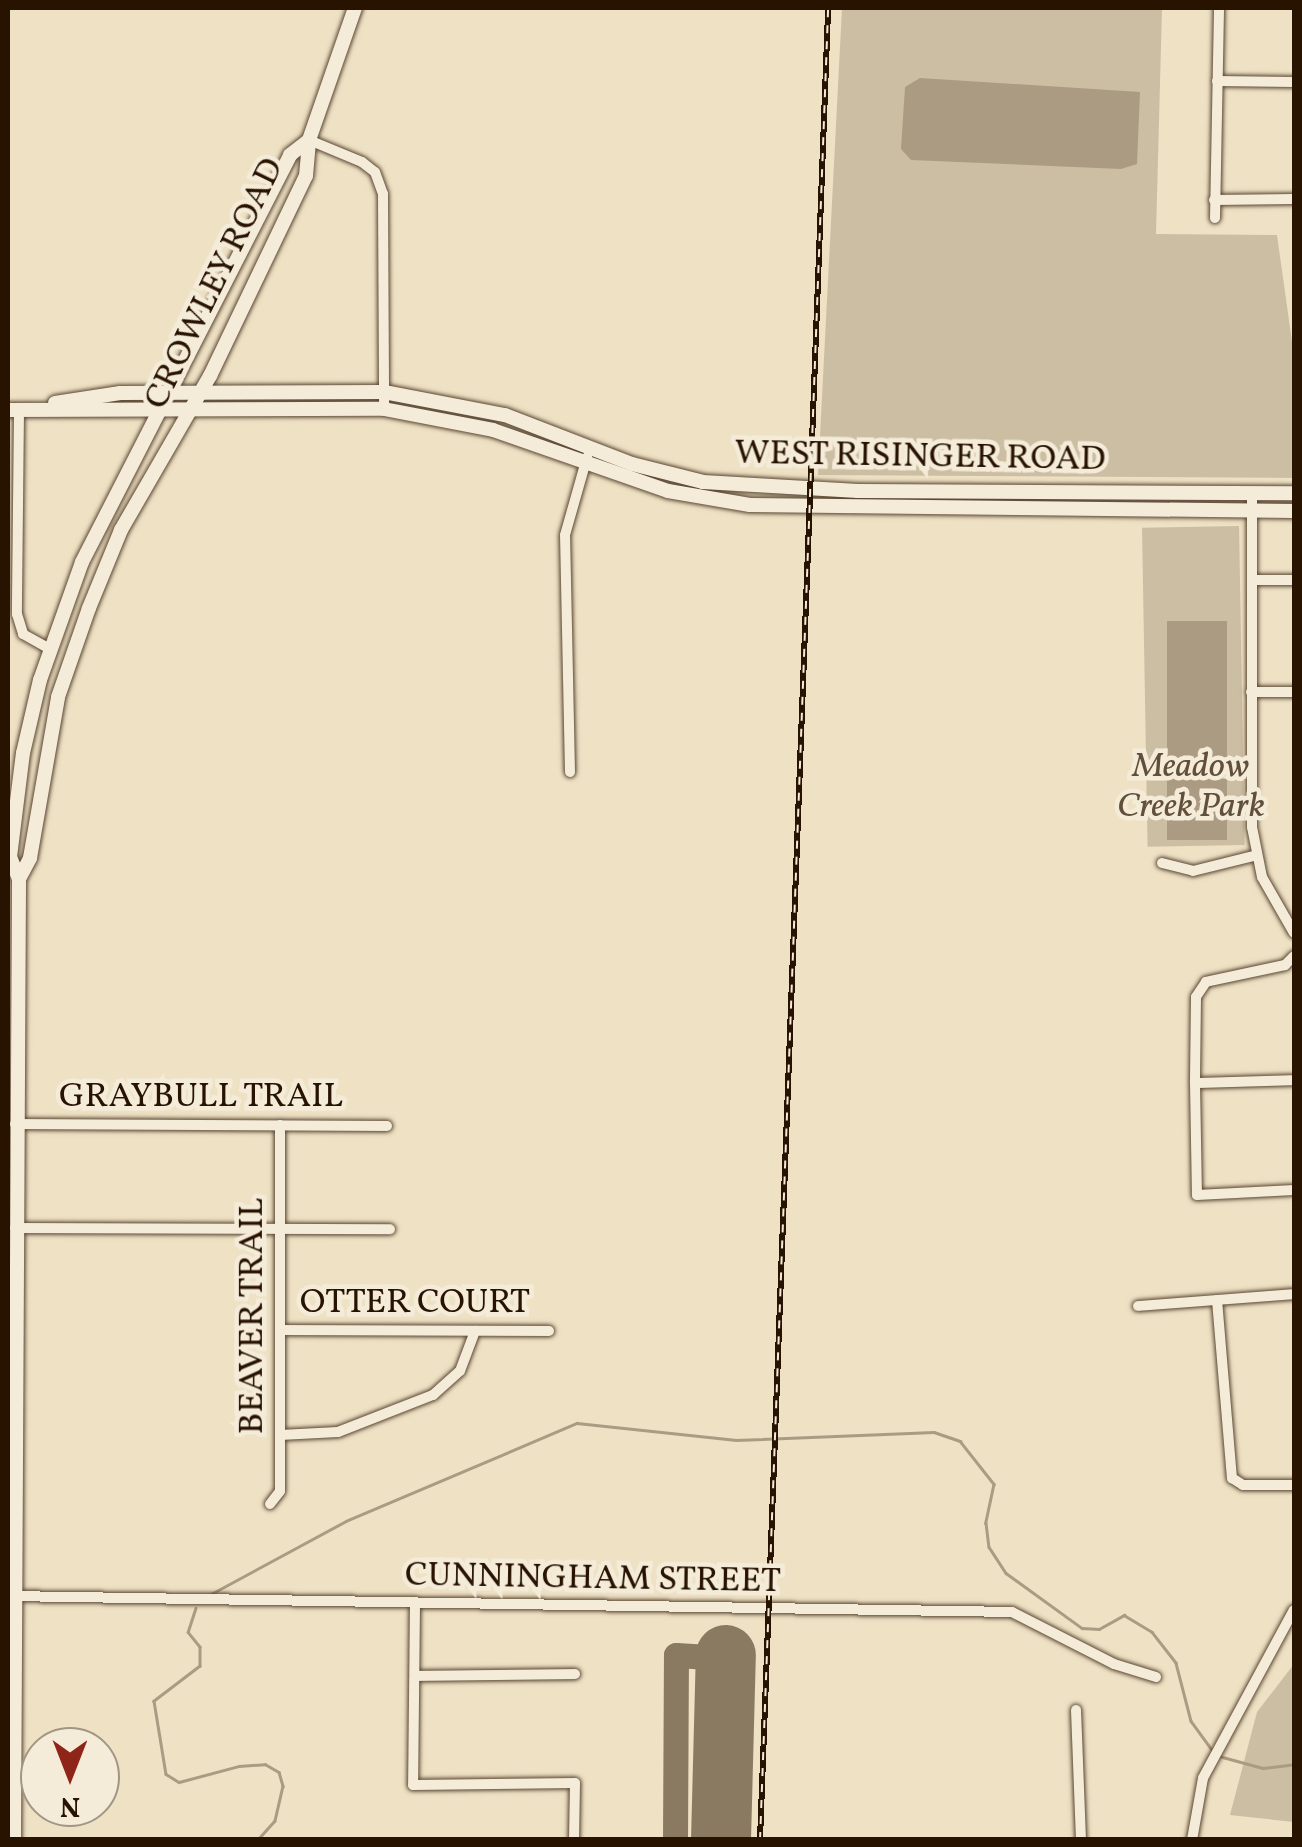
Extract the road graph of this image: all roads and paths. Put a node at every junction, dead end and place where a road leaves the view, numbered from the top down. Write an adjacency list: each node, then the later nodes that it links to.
1 (356, 8): 5 (main road)
2 (1219, 8): 3 (street)
3 (1216, 81): 4 (street); 7 (street)
4 (1294, 82)
5 (309, 140): 9 (main road, CROWLEY ROAD); 10 (main road, CROWLEY ROAD); 11 (street)
6 (1294, 199): 7 (street)
7 (1214, 200): 8 (street)
8 (1215, 218)
9 (173, 392): 10 (main road, WEST RISINGER ROAD); 12 (main road, CROWLEY ROAD); 15 (main road, WEST RISINGER ROAD)
10 (202, 392): 11 (main road, WEST RISINGER ROAD); 13 (main road, CROWLEY ROAD)
11 (384, 392): 14 (street); 16 (main road, WEST RISINGER ROAD)
12 (164, 408): 13 (main road, WEST RISINGER ROAD); 15 (main road, WEST RISINGER ROAD); 26 (main road, CROWLEY ROAD)
13 (190, 408): 14 (main road, WEST RISINGER ROAD); 32 (main road, CROWLEY ROAD)
14 (384, 409): 17 (main road, WEST RISINGER ROAD)
15 (13, 410): 26 (street)
16 (590, 448): 17 (street); 18 (main road, WEST RISINGER ROAD)
17 (584, 464): 21 (main road, WEST RISINGER ROAD); 29 (street)
18 (1145, 492): 20 (main road, WEST RISINGER ROAD); 21 (main road)
19 (1294, 492): 20 (main road, WEST RISINGER ROAD)
20 (1252, 493): 23 (street)
21 (1058, 510): 23 (main road, WEST RISINGER ROAD)
22 (1294, 510): 23 (main road, WEST RISINGER ROAD)
23 (1252, 511): 24 (street)
24 (1253, 580): 25 (street); 27 (street)
25 (1294, 580)
26 (50, 649): 32 (main road, CROWLEY ROAD)
27 (1252, 692): 28 (street); 30 (street)
28 (1294, 692)
29 (570, 772)
30 (1257, 855): 31 (street); 33 (street)
31 (1162, 864)
32 (13, 879): 37 (main road, CROWLEY ROAD)
33 (1294, 934)
34 (1294, 956): 36 (street)
35 (1294, 1080): 36 (street)
36 (1196, 1082): 40 (street)
37 (15, 1124): 38 (street, GRAYBULL TRAIL); 41 (main road, CROWLEY ROAD)
38 (280, 1125): 39 (street, GRAYBULL TRAIL); 42 (street, BEAVER TRAIL)
39 (387, 1126)
40 (1294, 1190)
41 (15, 1228): 42 (street); 50 (main road, CROWLEY ROAD)
42 (280, 1229): 43 (street); 47 (street, BEAVER TRAIL)
43 (390, 1229)
44 (1294, 1294): 45 (street)
45 (1217, 1300): 46 (street); 52 (street)
46 (1138, 1306)
47 (280, 1330): 48 (street, OTTER COURT); 51 (street, BEAVER TRAIL)
48 (476, 1331): 49 (street, OTTER COURT); 51 (street)
49 (549, 1332)
50 (11, 1356): 54 (main road, CROWLEY ROAD)
51 (280, 1435): 53 (street, BEAVER TRAIL)
52 (1294, 1485)
53 (270, 1504)
54 (11, 1597): 55 (street, CUNNINGHAM STREET); 61 (main road, CROWLEY ROAD)
55 (414, 1603): 58 (street); 59 (street, CUNNINGHAM STREET)
56 (1294, 1610): 64 (street)
57 (575, 1674): 58 (street)
58 (415, 1676): 62 (street)
59 (1156, 1677)
60 (1076, 1710): 63 (street)
61 (14, 1840)
62 (574, 1840)
63 (1081, 1840)
64 (1192, 1840)

